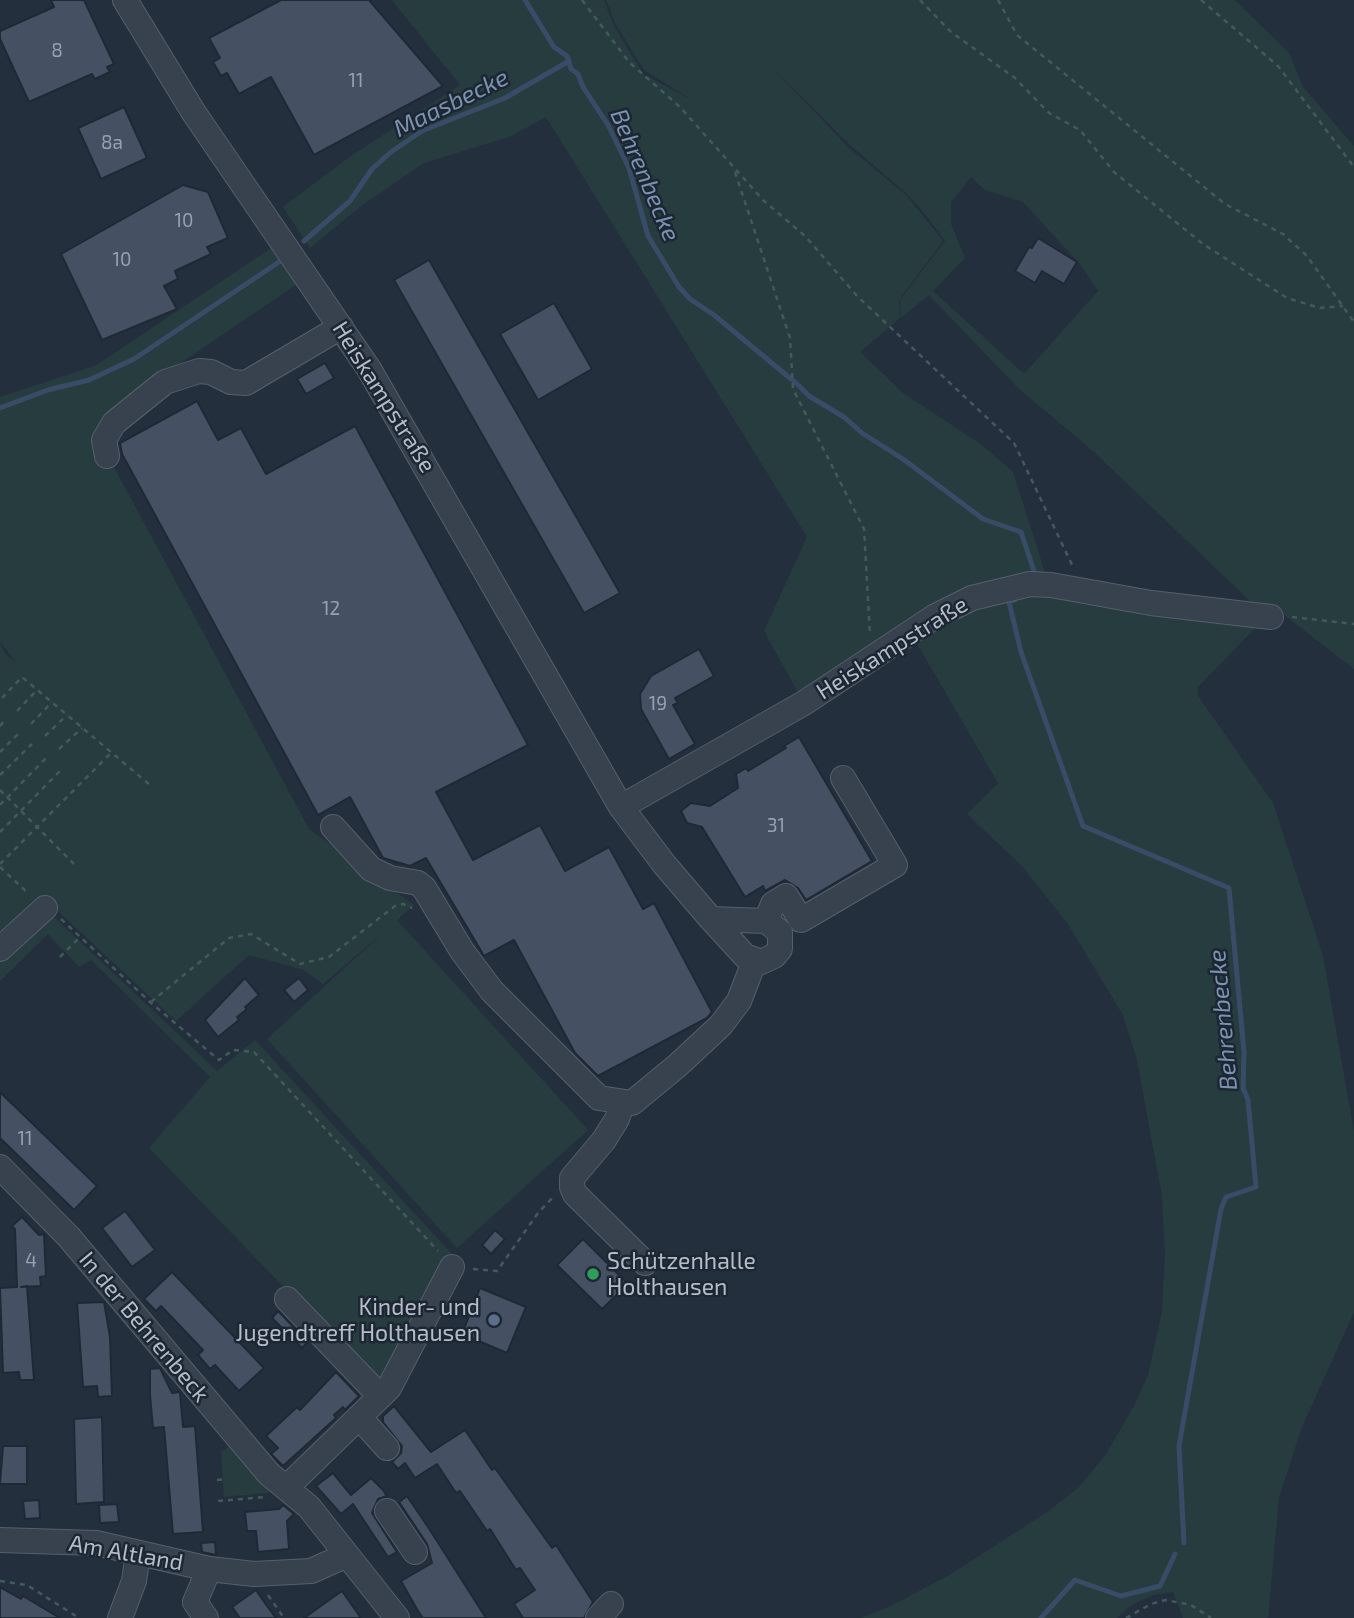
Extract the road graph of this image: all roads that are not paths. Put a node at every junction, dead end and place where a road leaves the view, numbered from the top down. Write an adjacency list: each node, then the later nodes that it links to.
1 (125, 0): 2 (street, Heiskampstraße)
2 (341, 327): 3 (street); 6 (street, Heiskampstraße)
3 (107, 456)
4 (1271, 617): 6 (street, Heiskampstraße)
5 (843, 778): 10 (street)
6 (621, 807): 9 (street, Heiskampstraße)
7 (333, 827): 13 (street)
8 (45, 908): 11 (street)
9 (711, 919): 10 (street); 12 (street, Heiskampstraße)
10 (766, 921): 12 (street)
11 (0, 949)
12 (754, 962): 13 (street)
13 (622, 1104): 15 (street)
14 (0, 1167): 21 (street, In der Behrenbeck)
15 (645, 1263)
16 (452, 1267): 18 (street)
17 (287, 1299): 18 (street)
18 (380, 1396): 19 (street)
19 (359, 1418): 20 (street); 21 (street)
20 (387, 1448)
21 (287, 1487): 26 (street, In der Behrenbeck)
22 (387, 1511): 24 (street)
23 (0, 1540): 25 (street, Am Altland)
24 (415, 1552)
25 (138, 1553): 27 (street, Am Altland); 28 (street)
26 (347, 1555): 27 (street, Am Altland); 30 (street, In der Behrenbeck)
27 (209, 1569): 29 (street, Am Altland)
28 (120, 1618)
29 (206, 1618)
30 (397, 1618)

